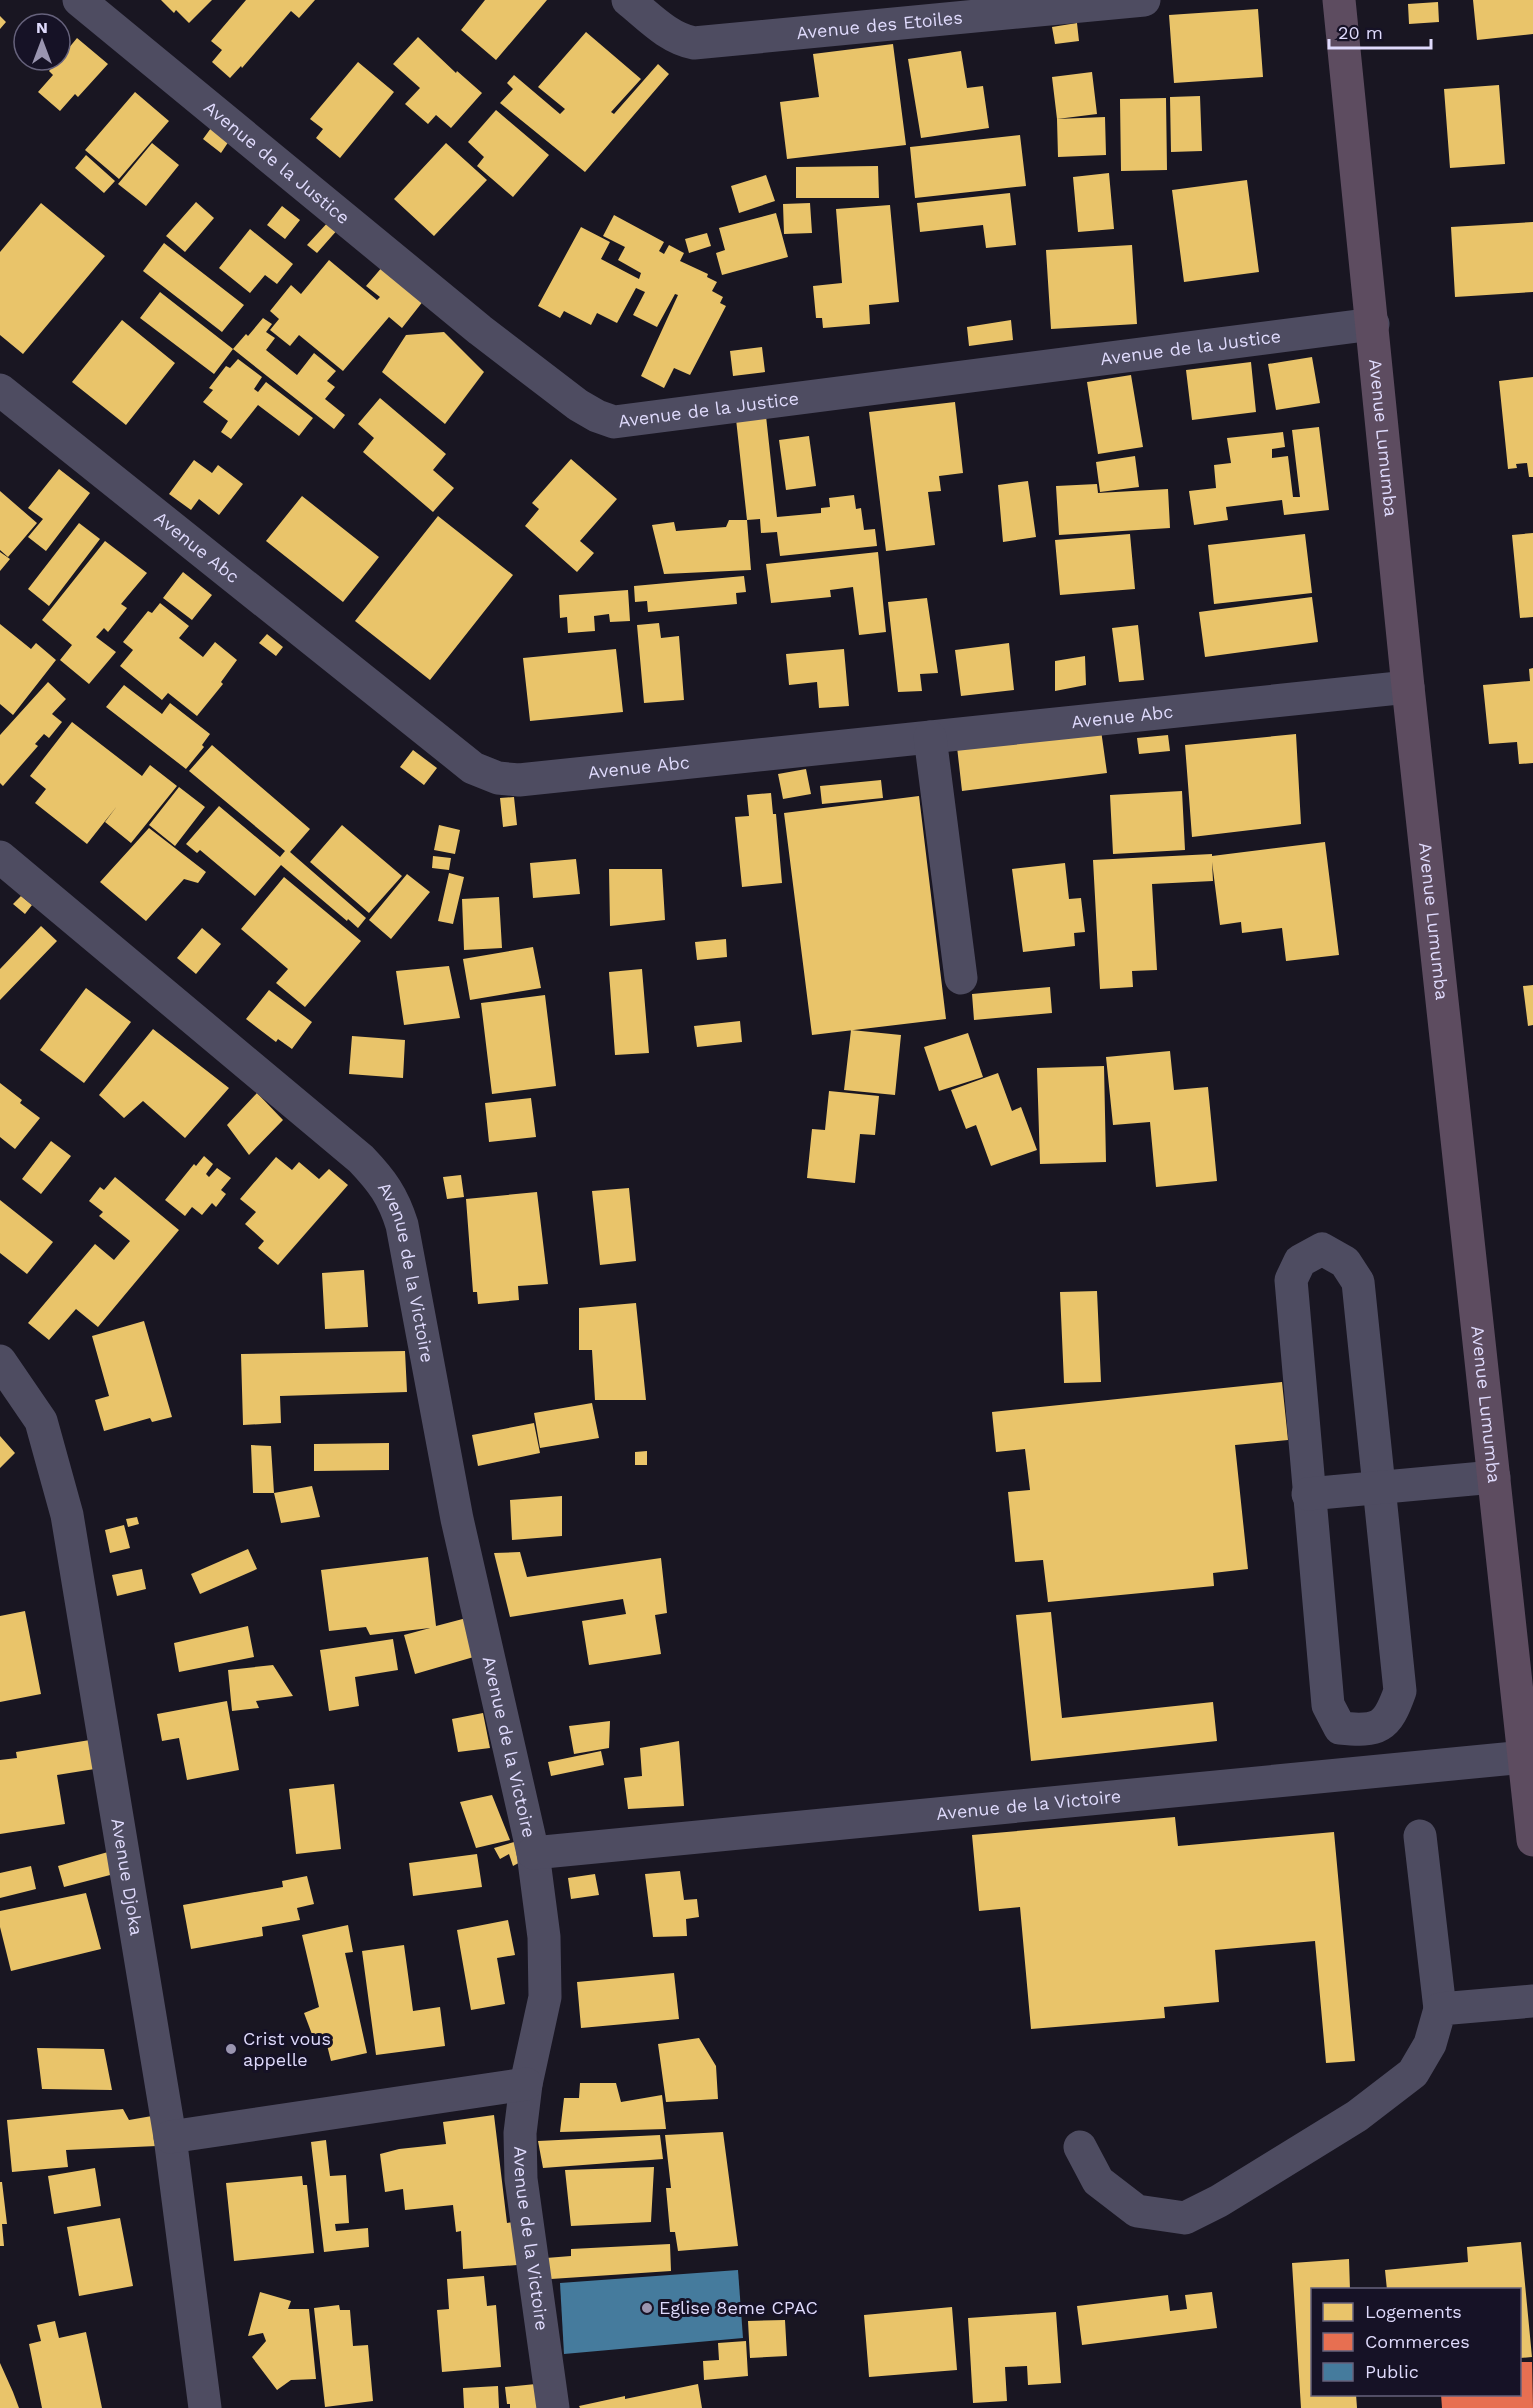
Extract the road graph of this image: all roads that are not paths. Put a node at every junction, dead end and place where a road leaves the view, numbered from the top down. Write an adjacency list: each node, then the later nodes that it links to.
1 (79, 0): 5 (street, Avenue de la Justice)
2 (628, 0): 3 (street, Avenue des Etoiles)
3 (1144, 0)
4 (1339, 0): 5 (highway, Avenue Lumumba)
5 (1373, 324): 7 (highway, Avenue Lumumba)
6 (0, 390): 8 (street, Avenue Abc)
7 (1408, 687): 8 (street, Avenue Abc); 12 (highway, Avenue Lumumba)
8 (930, 737): 10 (street)
9 (0, 857): 18 (street, Avenue de la Victoire)
10 (961, 978)
11 (0, 1361): 22 (street, Avenue Djoka)
12 (1494, 1477): 13 (street); 15 (highway, Avenue Lumumba)
13 (1379, 1489): 14 (street); 14 (street); 14 (street)
14 (1308, 1494)
15 (1525, 1757): 17 (highway, Avenue Lumumba); 18 (street, Avenue de la Victoire)
16 (1420, 1836): 20 (street)
17 (1533, 1840)
18 (533, 1853): 21 (street, Avenue de la Victoire)
19 (1533, 2001): 20 (street)
20 (1440, 2009): 23 (street)
21 (526, 2084): 22 (street); 25 (street, Avenue de la Victoire)
22 (170, 2137): 24 (street, Avenue Djoka)
23 (1080, 2147)
24 (205, 2408)
25 (553, 2408)

